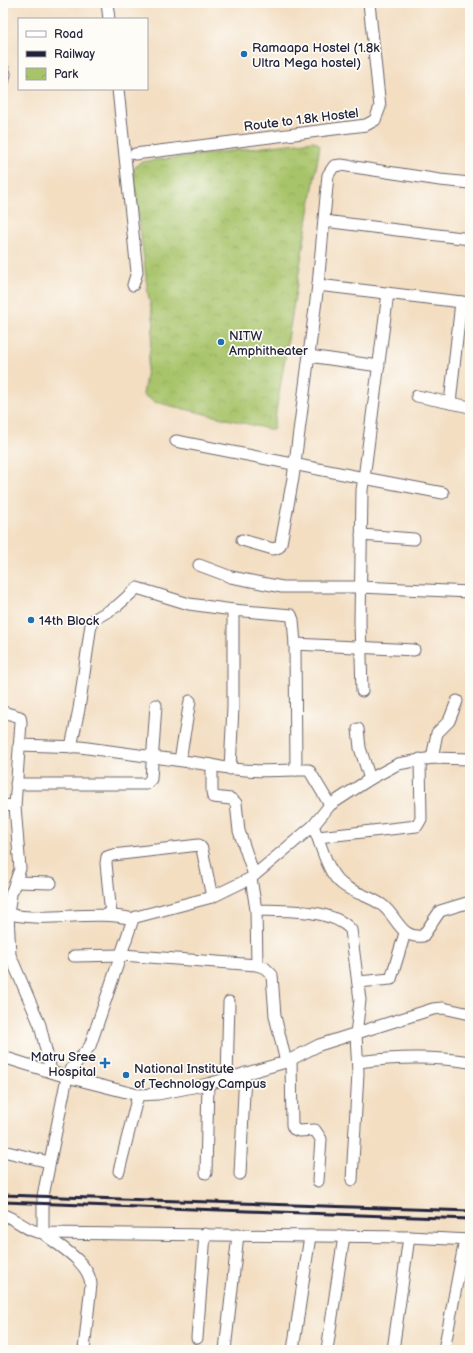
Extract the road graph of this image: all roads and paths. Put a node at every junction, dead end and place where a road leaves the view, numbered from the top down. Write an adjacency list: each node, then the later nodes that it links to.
1 (107, 3): 3 (street)
2 (368, 3): 7 (street, Route to 1.8k Hostel)
3 (109, 18)
4 (3, 69): 5 (street)
5 (3, 83)
6 (118, 90): 11 (street)
7 (135, 154)
8 (470, 183): 9 (street)
9 (324, 221): 10 (street); 12 (street)
10 (470, 239)
11 (133, 284)
12 (318, 285): 13 (street); 15 (street)
13 (388, 293): 14 (street); 16 (street)
14 (466, 302): 18 (street)
15 (309, 356): 16 (street); 21 (street)
16 (379, 366): 22 (street)
17 (417, 396): 18 (street)
18 (450, 403): 19 (street)
19 (470, 407)
20 (176, 441): 21 (street)
21 (295, 464): 22 (street); 26 (street)
22 (364, 478): 23 (street); 24 (street)
23 (443, 492)
24 (361, 535): 25 (street); 28 (street)
25 (414, 539)
26 (242, 540)
27 (199, 565): 28 (street)
28 (360, 587): 29 (street); 32 (street)
29 (470, 592)
30 (233, 610): 31 (street); 41 (street); 48 (street)
31 (295, 644): 32 (street); 49 (street)
32 (361, 648): 33 (street); 34 (street)
33 (414, 650)
34 (362, 690)
35 (457, 700): 43 (street)
36 (190, 701): 46 (street)
37 (156, 705): 42 (street)
38 (3, 712): 40 (street)
39 (358, 729): 50 (street)
40 (18, 745): 41 (street); 51 (street)
41 (72, 747): 42 (street)
42 (152, 757): 46 (street); 51 (street)
43 (432, 758): 44 (street); 45 (street)
44 (420, 759): 50 (street); 56 (street)
45 (470, 759)
46 (180, 760): 47 (street)
47 (212, 765): 48 (street); 57 (street)
48 (230, 769): 49 (street)
49 (296, 770): 53 (street)
50 (370, 779): 53 (street)
51 (16, 784): 54 (street)
52 (3, 805): 54 (street)
53 (330, 805): 55 (street)
54 (15, 806): 58 (street)
55 (313, 826): 56 (street); 57 (street)
56 (318, 837): 66 (street)
57 (252, 876): 60 (street); 62 (street)
58 (17, 882): 59 (street); 63 (street)
59 (52, 883)
60 (212, 897): 64 (street); 65 (street)
61 (470, 902): 66 (street)
62 (256, 910): 69 (street); 70 (street)
63 (5, 914): 64 (street); 78 (street)
64 (111, 915): 65 (street)
65 (133, 919): 67 (street)
66 (405, 933): 70 (street)
67 (122, 955): 68 (street); 69 (street); 80 (street)
68 (74, 956)
69 (257, 965): 75 (street)
70 (358, 982): 73 (street)
71 (229, 1002): 81 (street)
72 (470, 1014): 73 (street)
73 (356, 1034): 75 (street); 76 (street)
74 (3, 1057): 78 (street)
75 (288, 1061): 79 (street); 90 (street)
76 (358, 1062): 77 (street); 89 (street)
77 (470, 1062)
78 (51, 1071): 80 (street)
79 (245, 1073): 81 (street); 88 (street)
80 (67, 1077): 83 (street); 85 (street)
81 (227, 1078): 82 (street)
82 (208, 1084): 83 (street); 87 (street)
83 (138, 1095): 86 (street)
84 (3, 1151): 85 (street)
85 (49, 1162): 92 (street)
86 (119, 1171)
87 (206, 1173)
88 (240, 1174)
89 (352, 1180)
90 (318, 1181)
91 (3, 1215): 92 (street)
92 (43, 1233): 93 (street); 100 (street)
93 (205, 1234): 94 (street); 99 (street)
94 (238, 1235): 95 (street); 101 (street)
95 (310, 1236): 96 (street); 102 (street)
96 (344, 1236): 97 (street); 103 (street)
97 (409, 1237): 98 (street); 104 (street)
98 (468, 1240): 105 (street)
99 (197, 1338)
100 (84, 1350)
101 (225, 1350)
102 (293, 1350)
103 (327, 1350)
104 (393, 1350)
105 (444, 1350)

